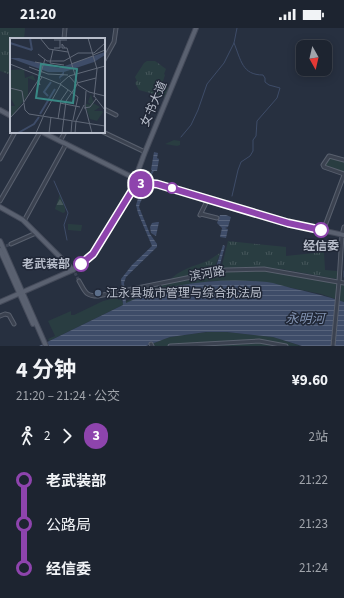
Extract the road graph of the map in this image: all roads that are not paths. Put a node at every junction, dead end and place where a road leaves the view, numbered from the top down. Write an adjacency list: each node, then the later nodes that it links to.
1 (65, 28): 4 (street)
2 (116, 28): 5 (street)
3 (196, 28): 17 (main road, 女书大道)
4 (64, 38)
5 (105, 58)
6 (0, 110): 8 (main road)
7 (105, 110): 9 (street)
8 (10, 115)
9 (116, 115)
10 (14, 133): 18 (street)
11 (40, 133): 25 (street)
12 (43, 133): 15 (main road)
13 (64, 133): 15 (street)
14 (105, 133): 17 (street)
15 (60, 140): 16 (main road)
16 (66, 144): 21 (main road); 28 (street)
17 (145, 152): 21 (main road, 女书大道)
18 (0, 159)
19 (344, 160): 20 (street)
20 (344, 174): 30 (street)
21 (136, 179): 22 (main road); 23 (main road, 女书大道)
22 (144, 183): 23 (main road); 24 (main road)
23 (136, 186): 36 (main road, 女书大道)
24 (208, 199): 27 (street); 30 (main road)
25 (0, 201)
26 (0, 208): 28 (main road)
27 (217, 218)
28 (24, 221): 31 (main road)
29 (344, 227): 32 (street)
30 (323, 231): 32 (main road)
31 (36, 233): 34 (street); 36 (main road)
32 (343, 235): 38 (street)
33 (0, 241): 35 (main road)
34 (11, 244)
35 (2, 249): 40 (main road)
36 (74, 272): 40 (main road, 女书大道)
37 (79, 281): 38 (street, 滨河路)
38 (339, 282): 39 (street, 滨河路); 49 (street)
39 (344, 283)
40 (21, 293): 41 (main road, 女书大道); 45 (main road)
41 (0, 302)
42 (0, 316): 43 (street)
43 (14, 324)
44 (259, 341): 46 (street); 47 (street); 48 (street)
45 (45, 346)
46 (170, 346)
47 (258, 346)
48 (286, 346)
49 (333, 346)

